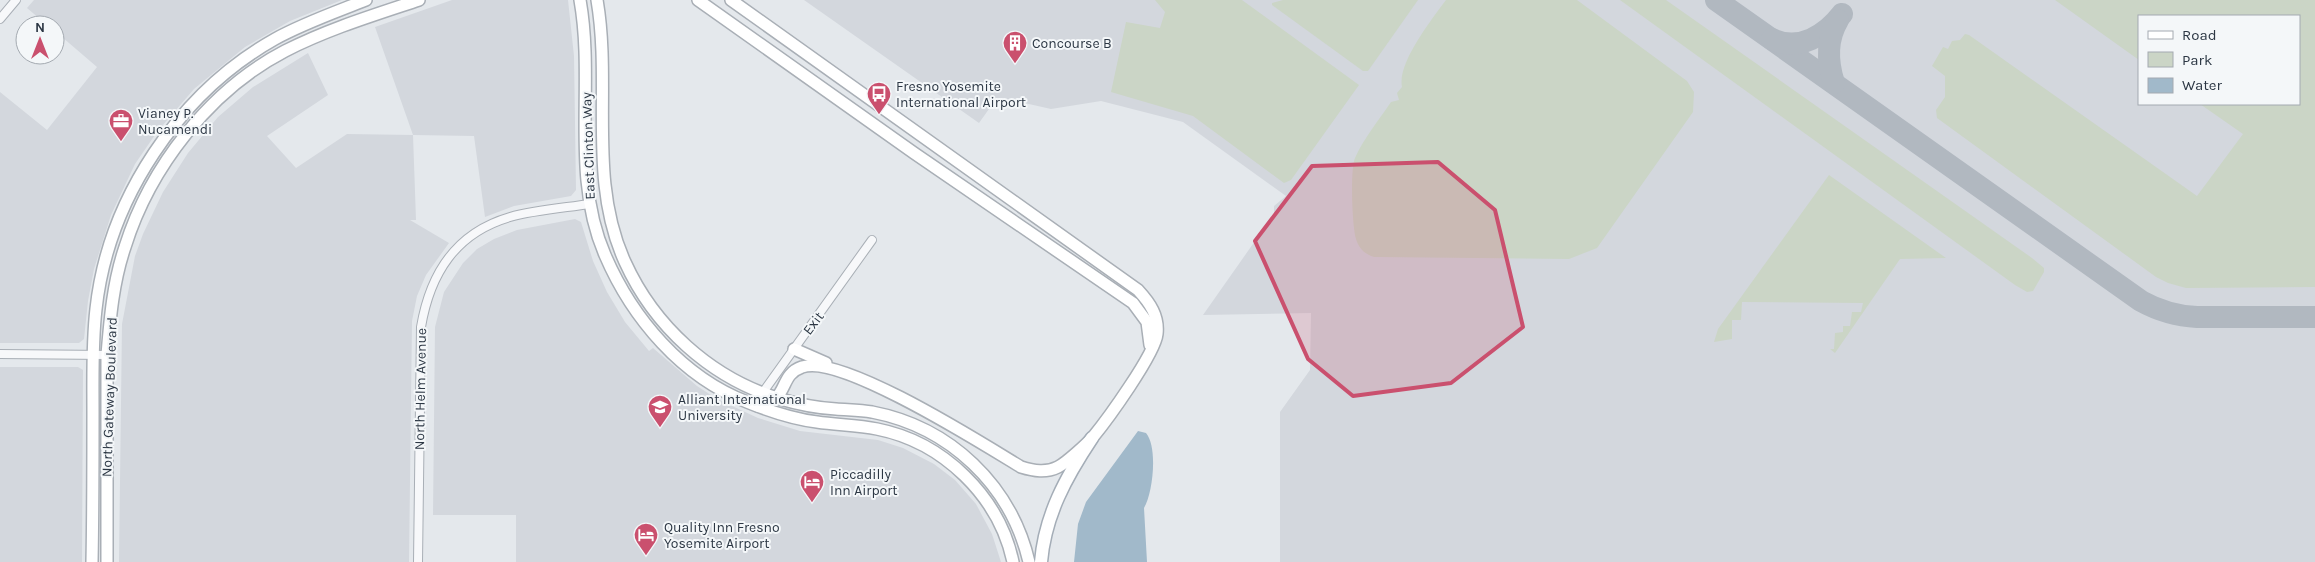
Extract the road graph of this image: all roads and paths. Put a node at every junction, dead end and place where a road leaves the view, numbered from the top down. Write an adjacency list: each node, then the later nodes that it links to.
1 (16, 0): 8 (street)
2 (366, 0): 16 (main road, North Gateway Boulevard)
3 (419, 0): 17 (main road, North Gateway Boulevard)
4 (580, 0): 11 (main road, East Clinton Way)
5 (597, 0): 13 (main road, East Clinton Way)
6 (698, 0): 10 (main road)
7 (731, 0): 9 (main road)
8 (0, 19)
9 (959, 162): 10 (main road); 18 (main road)
10 (949, 176): 18 (main road)
11 (590, 204): 13 (main road); 22 (main road, East Clinton Way); 26 (street, North Helm Avenue)
12 (872, 240): 14 (street, Exit)
13 (641, 292): 20 (main road, East Clinton Way)
14 (794, 349): 19 (main road); 20 (street, Exit)
15 (0, 354): 16 (street)
16 (93, 355): 17 (street); 24 (main road, North Gateway Boulevard)
17 (107, 355): 25 (main road, North Gateway Boulevard)
18 (1146, 362): 23 (main road)
19 (848, 373): 21 (main road); 23 (main road)
20 (762, 392): 21 (main road, East Clinton Way); 22 (street, Exit)
21 (777, 398): 22 (main road); 28 (main road, East Clinton Way)
22 (758, 406): 27 (main road, East Clinton Way)
23 (1092, 438): 29 (main road)
24 (92, 562)
25 (106, 562)
26 (418, 562)
27 (1013, 562)
28 (1029, 562)
29 (1041, 562)

